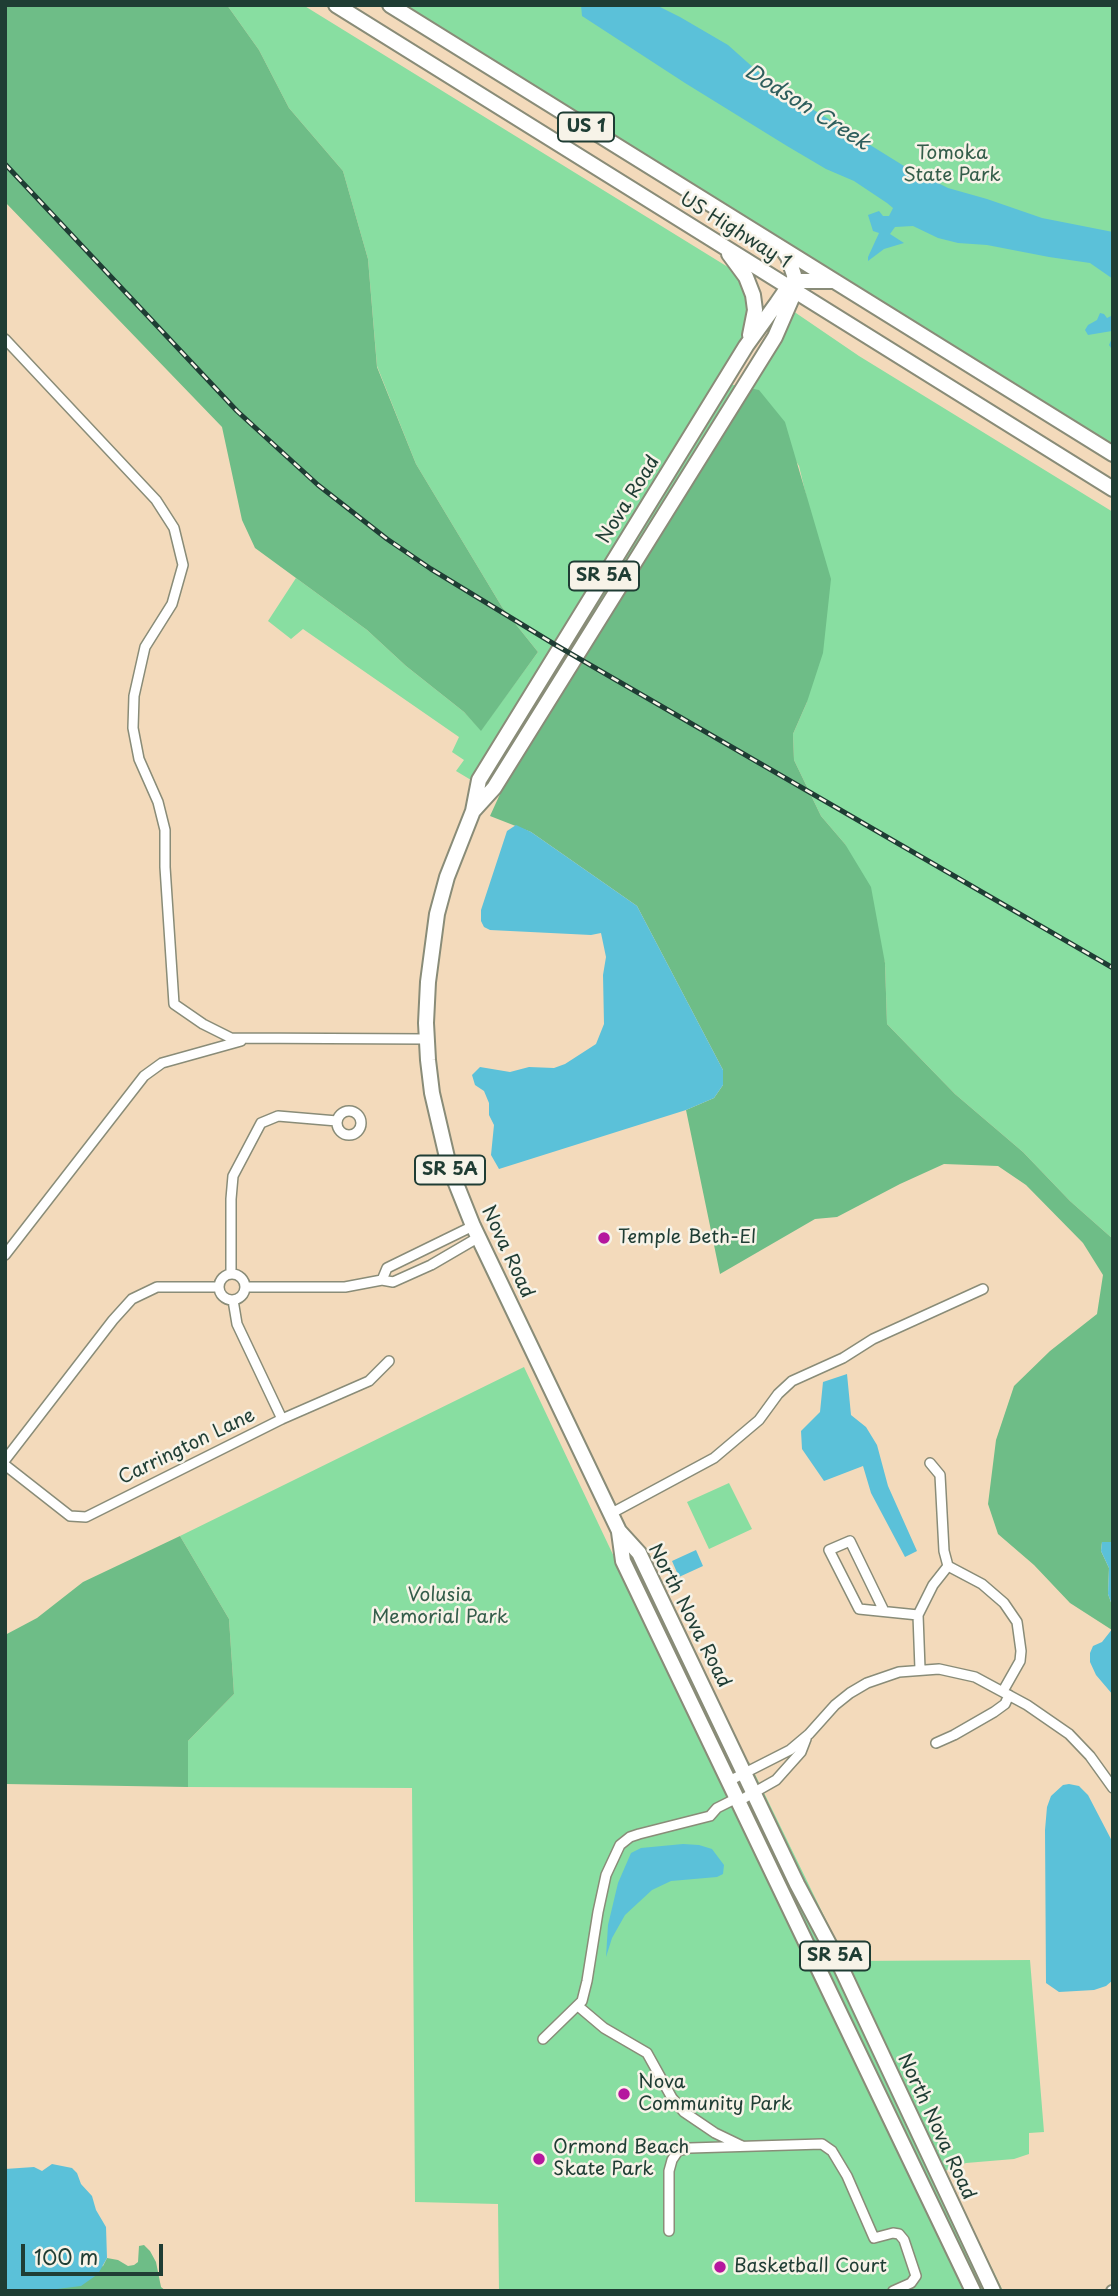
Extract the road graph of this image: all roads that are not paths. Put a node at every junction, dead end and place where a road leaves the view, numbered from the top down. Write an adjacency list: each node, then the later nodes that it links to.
1 (336, 5): 3 (main road, US Highway 1 / US 1)
2 (390, 5): 4 (main road, US Highway 1 / US 1)
3 (724, 247): 6 (main road, US Highway 1 / US 1); 8 (main road)
4 (782, 249): 5 (main road, US Highway 1 / US 1); 6 (main road)
5 (834, 281): 6 (main road); 9 (main road, US Highway 1 / US 1)
6 (793, 287): 8 (main road, Nova Road / SR 5A); 10 (main road, US Highway 1 / US 1); 11 (main road, Nova Road / SR 5A)
7 (5, 339): 12 (street)
8 (746, 346): 11 (main road, Nova Road / SR 5A)
9 (1113, 454)
10 (1113, 489)
11 (473, 811): 13 (main road, Nova Road / SR 5A)
12 (249, 1038): 13 (street); 17 (street)
13 (427, 1039): 15 (main road, Nova Road / SR 5A)
14 (337, 1121): 19 (street)
15 (476, 1232): 16 (street); 18 (street); 30 (main road, Nova Road / SR 5A)
16 (424, 1250): 18 (street); 20 (street)
17 (5, 1255)
18 (430, 1265): 20 (street)
19 (231, 1274): 21 (street); 22 (street)
20 (382, 1280): 22 (street)
21 (218, 1287): 24 (street); 27 (street)
22 (245, 1287): 24 (street)
23 (983, 1289): 30 (street)
24 (233, 1300): 26 (street)
25 (389, 1361): 26 (street, Carrington Lane)
26 (282, 1419): 29 (street, Carrington Lane)
27 (5, 1460)
28 (930, 1463): 32 (street)
29 (5, 1465)
30 (610, 1514): 31 (main road, Nova Road / SR 5A)
31 (619, 1531): 39 (main road, North Nova Road / SR 5A); 40 (main road, North Nova Road / SR 5A)
32 (948, 1566): 34 (street); 36 (street)
33 (884, 1611): 33 (street); 34 (street)
34 (918, 1615): 35 (street)
35 (920, 1669): 36 (street); 37 (street)
36 (1006, 1693): 38 (street); 41 (street)
37 (809, 1734): 39 (street); 42 (street)
38 (936, 1743)
39 (745, 1773): 40 (street); 42 (main road, North Nova Road / SR 5A)
40 (729, 1781): 43 (main road, North Nova Road / SR 5A)
41 (1113, 1788)
42 (755, 1793): 43 (street); 45 (main road, North Nova Road / SR 5A)
43 (738, 1800): 44 (main road, North Nova Road / SR 5A); 46 (street)
44 (809, 1948): 45 (main road); 51 (main road, North Nova Road / SR 5A)
45 (838, 1961): 52 (main road, North Nova Road / SR 5A)
46 (578, 2006): 47 (street); 48 (street)
47 (542, 2039)
48 (744, 2147): 49 (street); 50 (street)
49 (669, 2231)
50 (893, 2291)
51 (973, 2291)
52 (993, 2291)

